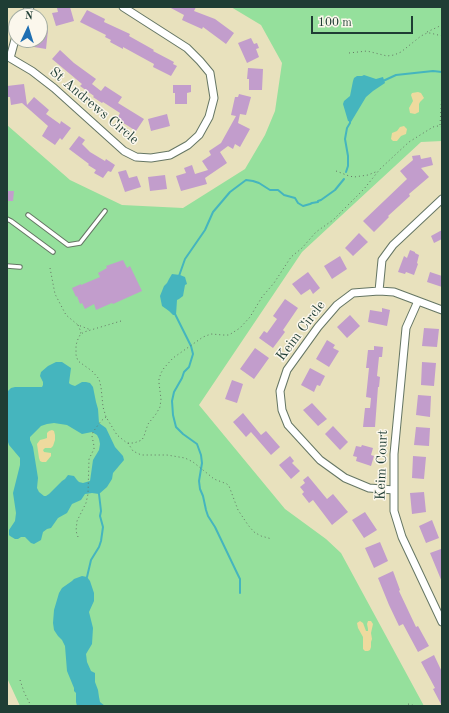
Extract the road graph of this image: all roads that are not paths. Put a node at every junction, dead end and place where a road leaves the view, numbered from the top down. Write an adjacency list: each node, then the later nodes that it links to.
1 (123, 7): 3 (street, St Andrews Circle)
2 (12, 48): 3 (street, St Andrews Circle)
3 (8, 58)
4 (442, 199): 11 (street)
5 (105, 211): 6 (lane)
6 (28, 215)
7 (7, 219): 8 (lane)
8 (54, 252)
9 (7, 266): 10 (lane)
10 (20, 266)
11 (379, 291): 12 (street, Keim Circle); 14 (street, Keim Circle)
12 (418, 301): 13 (street, Keim Circle); 14 (street, Keim Court)
13 (442, 310)
14 (394, 490): 15 (street, Keim Court)
15 (442, 622)

